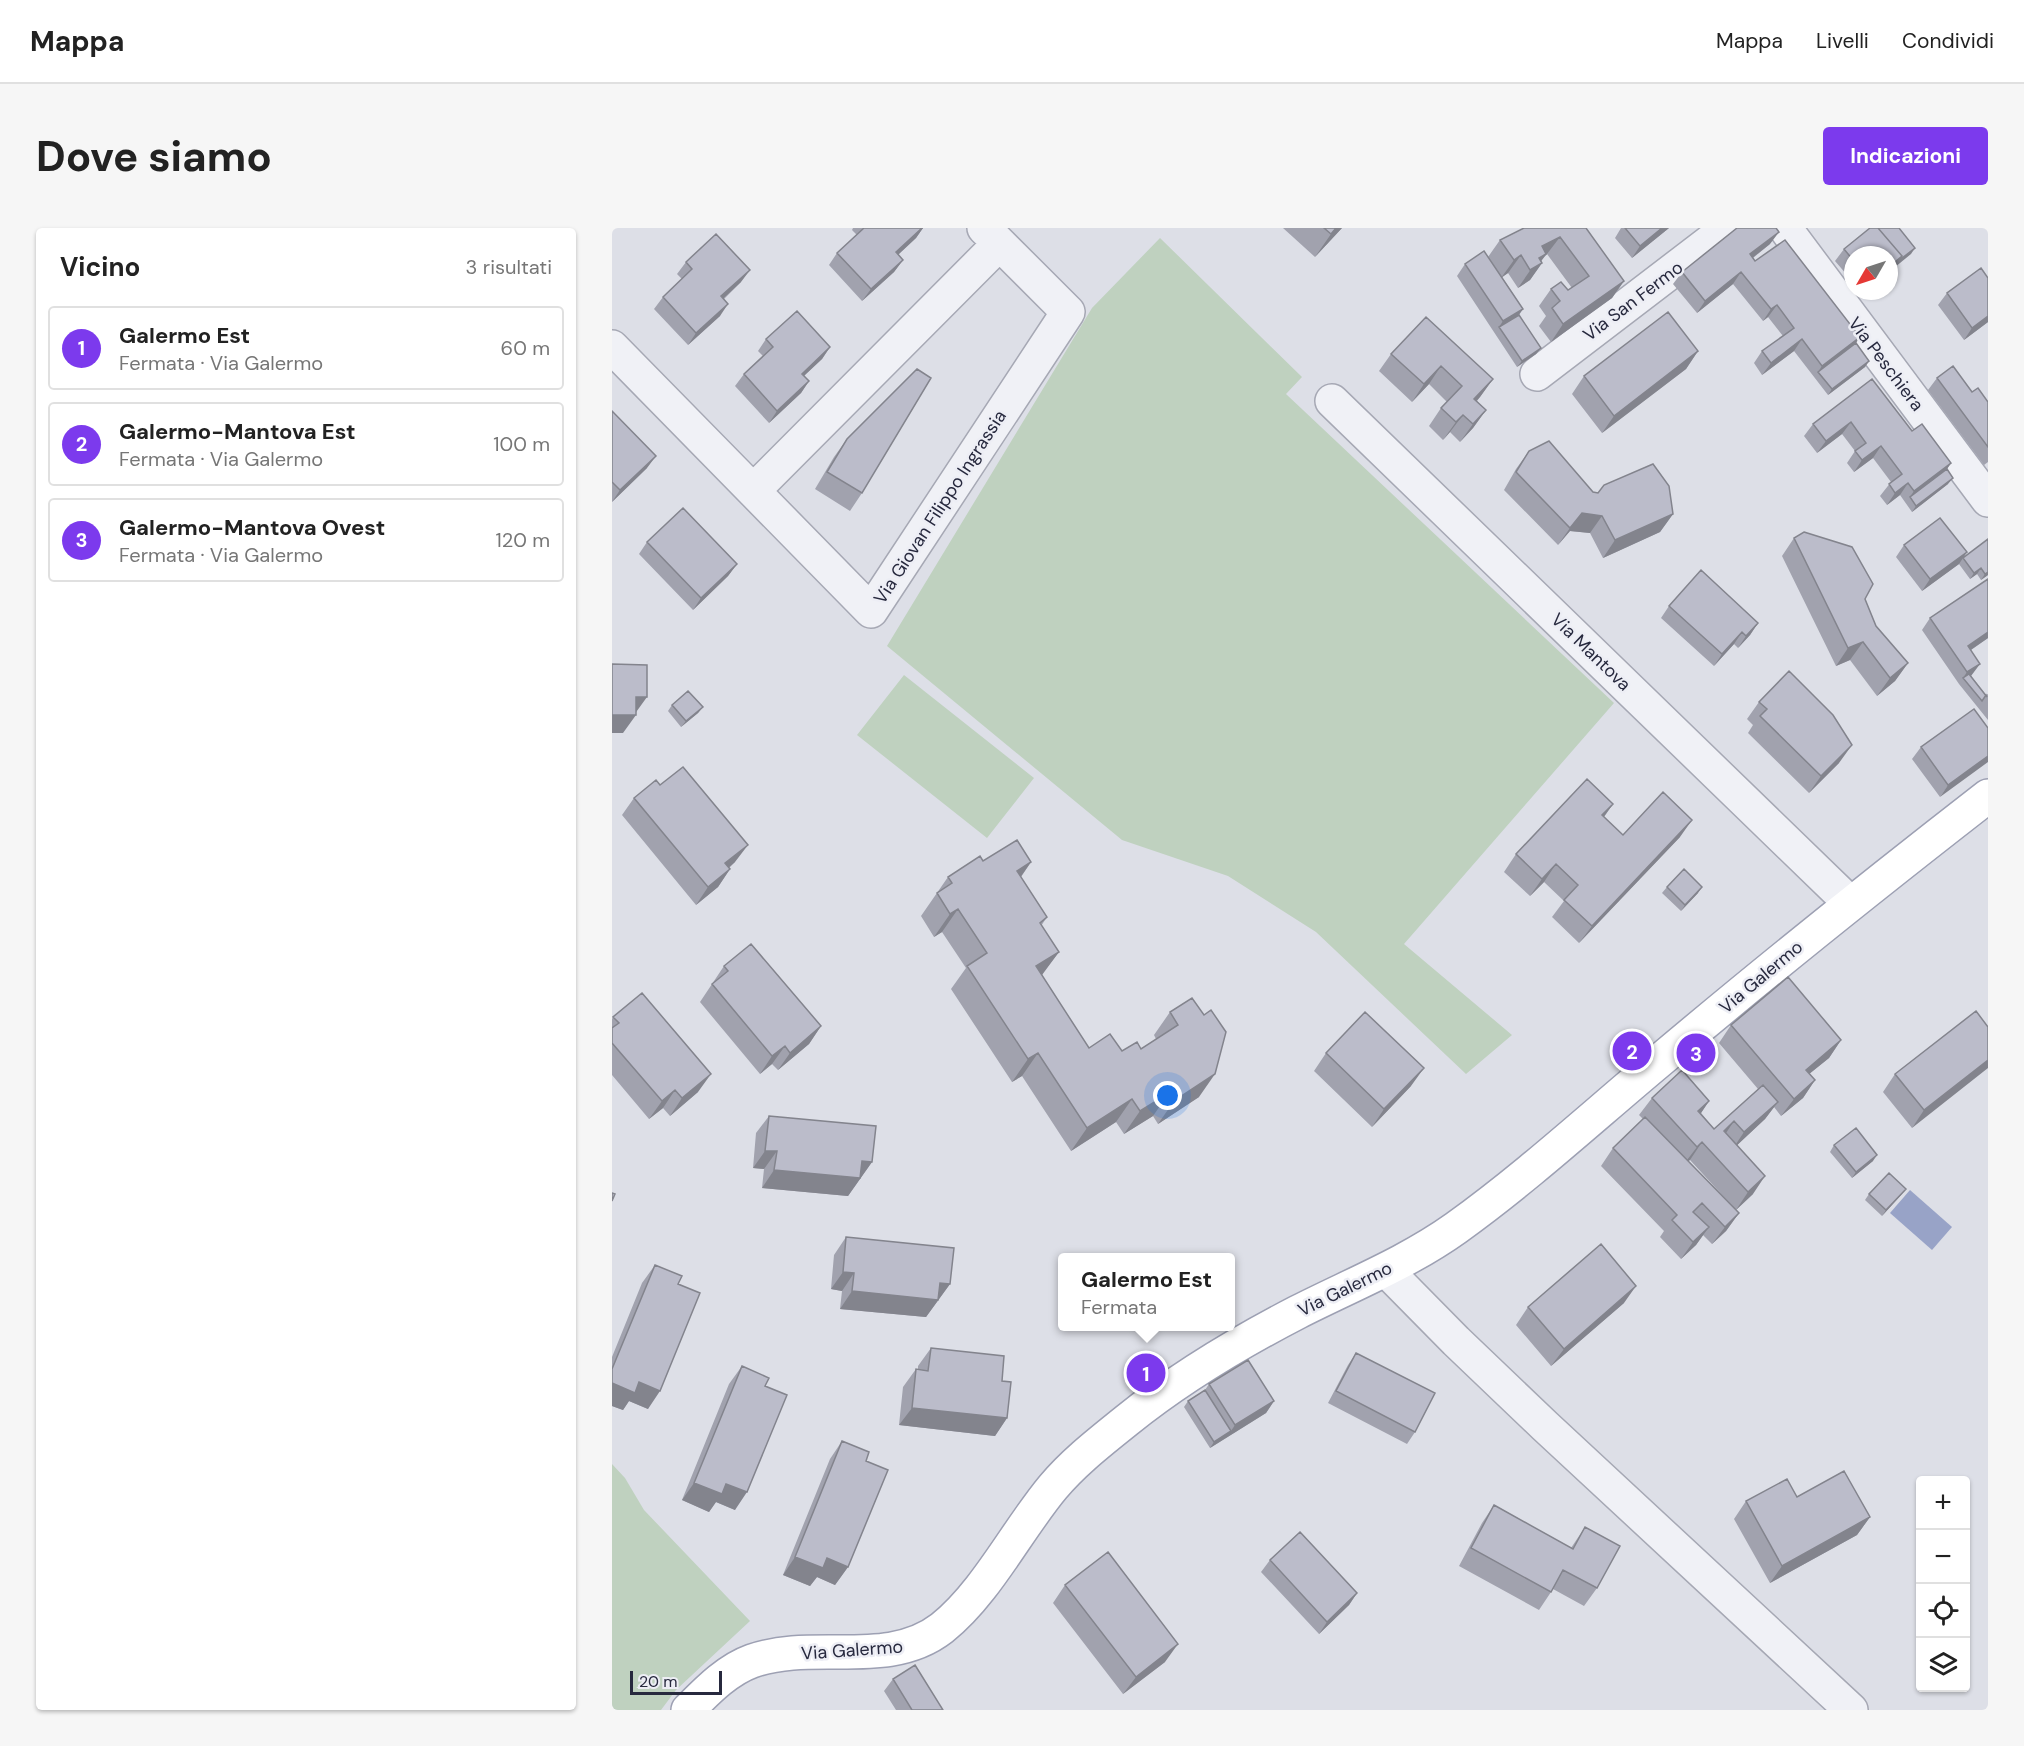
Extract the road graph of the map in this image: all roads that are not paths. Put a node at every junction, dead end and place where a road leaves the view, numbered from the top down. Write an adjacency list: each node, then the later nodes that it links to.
1 (1728, 228): 5 (street, Via San Fermo)
2 (1785, 228): 8 (street, Via Peschiera)
3 (991, 236): 7 (street); 7 (street, Via Giovan Filippo Ingrassia)
4 (612, 346): 7 (street, Via Giovan Filippo Ingrassia)
5 (1537, 374)
6 (1332, 401): 10 (street, Via Mantova)
7 (754, 490)
8 (1988, 500)
9 (1988, 796): 10 (main road, Via Galermo)
10 (1850, 903): 11 (main road, Via Galermo)
11 (1386, 1270): 12 (main road, Via Galermo); 13 (street)
12 (688, 1710)
13 (1851, 1710)

